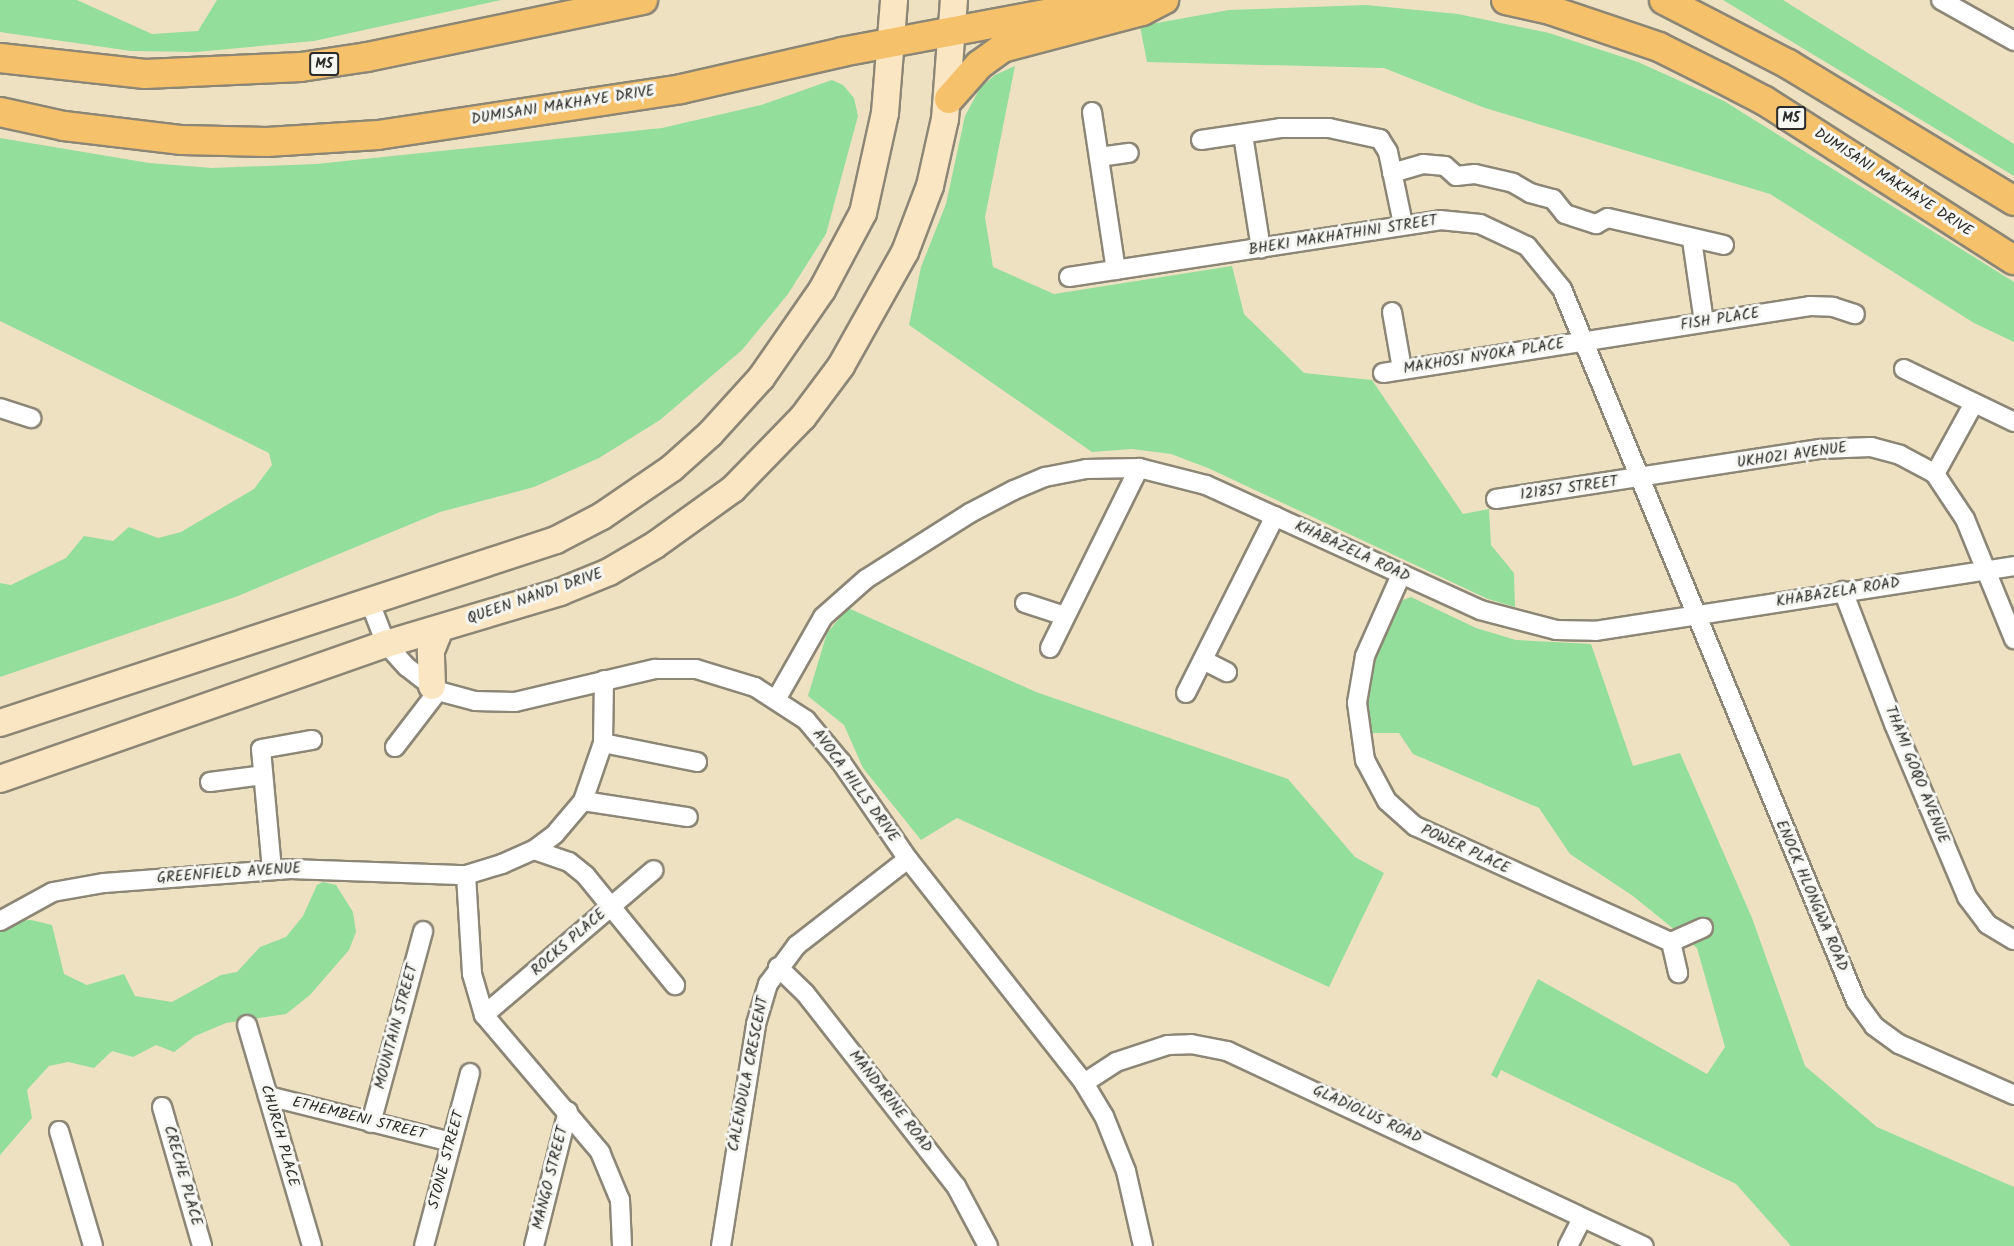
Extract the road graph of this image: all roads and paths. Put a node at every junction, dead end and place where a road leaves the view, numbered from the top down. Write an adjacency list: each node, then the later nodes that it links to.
1 (643, 0): 12 (main road, M5)
2 (894, 0): 11 (main road)
3 (954, 0): 9 (main road, QUEEN NANDI DRIVE)
4 (1121, 0): 9 (main road, DUMISANI MAKHAYE DRIVE)
5 (1164, 0): 13 (main road)
6 (1506, 0): 26 (main road, DUMISANI MAKHAYE DRIVE / M5)
7 (1664, 0): 21 (main road)
8 (1941, 0): 10 (street)
9 (952, 32): 11 (main road, DUMISANI MAKHAYE DRIVE); 13 (main road, QUEEN NANDI DRIVE)
10 (2014, 41)
11 (889, 44): 14 (main road, DUMISANI MAKHAYE DRIVE); 49 (main road)
12 (0, 58)
13 (949, 99): 53 (main road, QUEEN NANDI DRIVE)
14 (0, 112)
15 (1092, 112): 19 (street)
16 (1243, 135): 17 (street); 20 (street); 25 (street)
17 (1202, 140)
18 (1129, 153): 19 (street)
19 (1099, 157): 27 (street)
20 (1392, 173): 22 (street); 23 (street)
21 (2014, 201)
22 (1403, 224): 25 (street, BHEKI MAKHATHINI STREET); 32 (street, BHEKI MAKHATHINI STREET)
23 (1692, 240): 24 (street); 31 (street)
24 (1725, 245)
25 (1261, 249): 27 (street, BHEKI MAKHATHINI STREET)
26 (2014, 260)
27 (1116, 270): 28 (street, BHEKI MAKHATHINI STREET)
28 (1069, 277)
29 (1392, 312): 33 (street)
30 (1856, 314): 31 (street, FISH PLACE)
31 (1704, 322): 32 (street, FISH PLACE)
32 (1585, 342): 33 (street, MAKHOSI NYOKA PLACE); 42 (street, BHEKI MAKHATHINI STREET)
33 (1402, 369): 35 (street, MAKHOSI NYOKA PLACE)
34 (1904, 369): 36 (street)
35 (1383, 373)
36 (1974, 403): 39 (street); 41 (street)
37 (0, 408): 38 (street)
38 (31, 418)
39 (2014, 422)
40 (1139, 468): 44 (street, KHABAZELA ROAD); 51 (street); 62 (street, KHABAZELA ROAD)
41 (1935, 474): 42 (street, UKHOZI AVENUE); 46 (street, UKHOZI AVENUE)
42 (1641, 479): 43 (street, 121857 STREET); 52 (street, BHEKI MAKHATHINI STREET)
43 (1496, 499)
44 (1275, 516): 47 (street, KHABAZELA ROAD); 57 (street)
45 (2014, 566): 46 (street, KHABAZELA ROAD)
46 (1988, 571): 48 (street, KHABAZELA ROAD); 54 (street, UKHOZI AVENUE)
47 (1401, 575): 52 (street, KHABAZELA ROAD); 83 (street, POWER PLACE)
48 (1843, 591): 52 (street, KHABAZELA ROAD); 82 (street, THAMI GOQO AVENUE)
49 (369, 600): 55 (street, AVOCA HILLS DRIVE); 63 (main road)
50 (1025, 603): 51 (street)
51 (1065, 616): 56 (street)
52 (1697, 616): 91 (street, ENOCK HLONGWA ROAD)
53 (440, 629): 55 (main road, QUEEN NANDI DRIVE); 60 (main road)
54 (2014, 639)
55 (386, 644): 60 (street, AVOCA HILLS DRIVE); 69 (main road, QUEEN NANDI DRIVE)
56 (1050, 648)
57 (1203, 660): 58 (street); 61 (street)
58 (1227, 672)
59 (604, 680): 60 (street, AVOCA HILLS DRIVE); 62 (street, AVOCA HILLS DRIVE); 65 (street, GREENFIELD AVENUE)
60 (435, 688): 66 (street)
61 (1186, 693)
62 (777, 698): 74 (street, AVOCA HILLS DRIVE)
63 (0, 723)
64 (312, 740): 68 (street)
65 (603, 743): 67 (street); 71 (street, GREENFIELD AVENUE)
66 (395, 747)
67 (697, 762)
68 (263, 775): 70 (street); 75 (street)
69 (0, 779)
70 (210, 782)
71 (583, 801): 72 (street); 73 (street, GREENFIELD AVENUE)
72 (688, 817)
73 (534, 850): 77 (street, GREENFIELD AVENUE); 78 (street)
74 (908, 859): 84 (street, CALENDULA CRESCENT); 90 (street, AVOCA HILLS DRIVE)
75 (272, 870): 77 (street, GREENFIELD AVENUE); 79 (street, GREENFIELD AVENUE)
76 (654, 870): 78 (street, ROCKS PLACE)
77 (466, 874): 87 (street)
78 (610, 908): 86 (street); 87 (street, ROCKS PLACE)
79 (0, 921)
80 (1703, 928): 83 (street)
81 (423, 931): 95 (street, MOUNTAIN STREET)
82 (2014, 940)
83 (1671, 942): 85 (street)
84 (778, 967): 105 (street, CALENDULA CRESCENT); 106 (street, MANDARINE ROAD)
85 (1678, 973)
86 (675, 985)
87 (484, 1015): 94 (street)
88 (247, 1025): 92 (street, CHURCH PLACE)
89 (470, 1073): 97 (street, STONE STREET)
90 (1084, 1083): 98 (street, GLADIOLUS ROAD); 107 (street, AVOCA HILLS DRIVE)
91 (2014, 1095)
92 (268, 1096): 95 (street, ETHEMBENI STREET); 101 (street, CHURCH PLACE)
93 (162, 1107): 100 (street, CRECHE PLACE)
94 (568, 1111): 103 (street, MANGO STREET); 104 (street)
95 (371, 1123): 97 (street, ETHEMBENI STREET)
96 (59, 1131): 99 (street)
97 (451, 1142): 102 (street, STONE STREET)
98 (1582, 1218): 108 (street); 109 (street, GLADIOLUS ROAD)
99 (93, 1246)
100 (202, 1246)
101 (312, 1246)
102 (424, 1246)
103 (534, 1246)
104 (622, 1246)
105 (721, 1246)
106 (988, 1246)
107 (1143, 1246)
108 (1568, 1246)
109 (1644, 1246)

